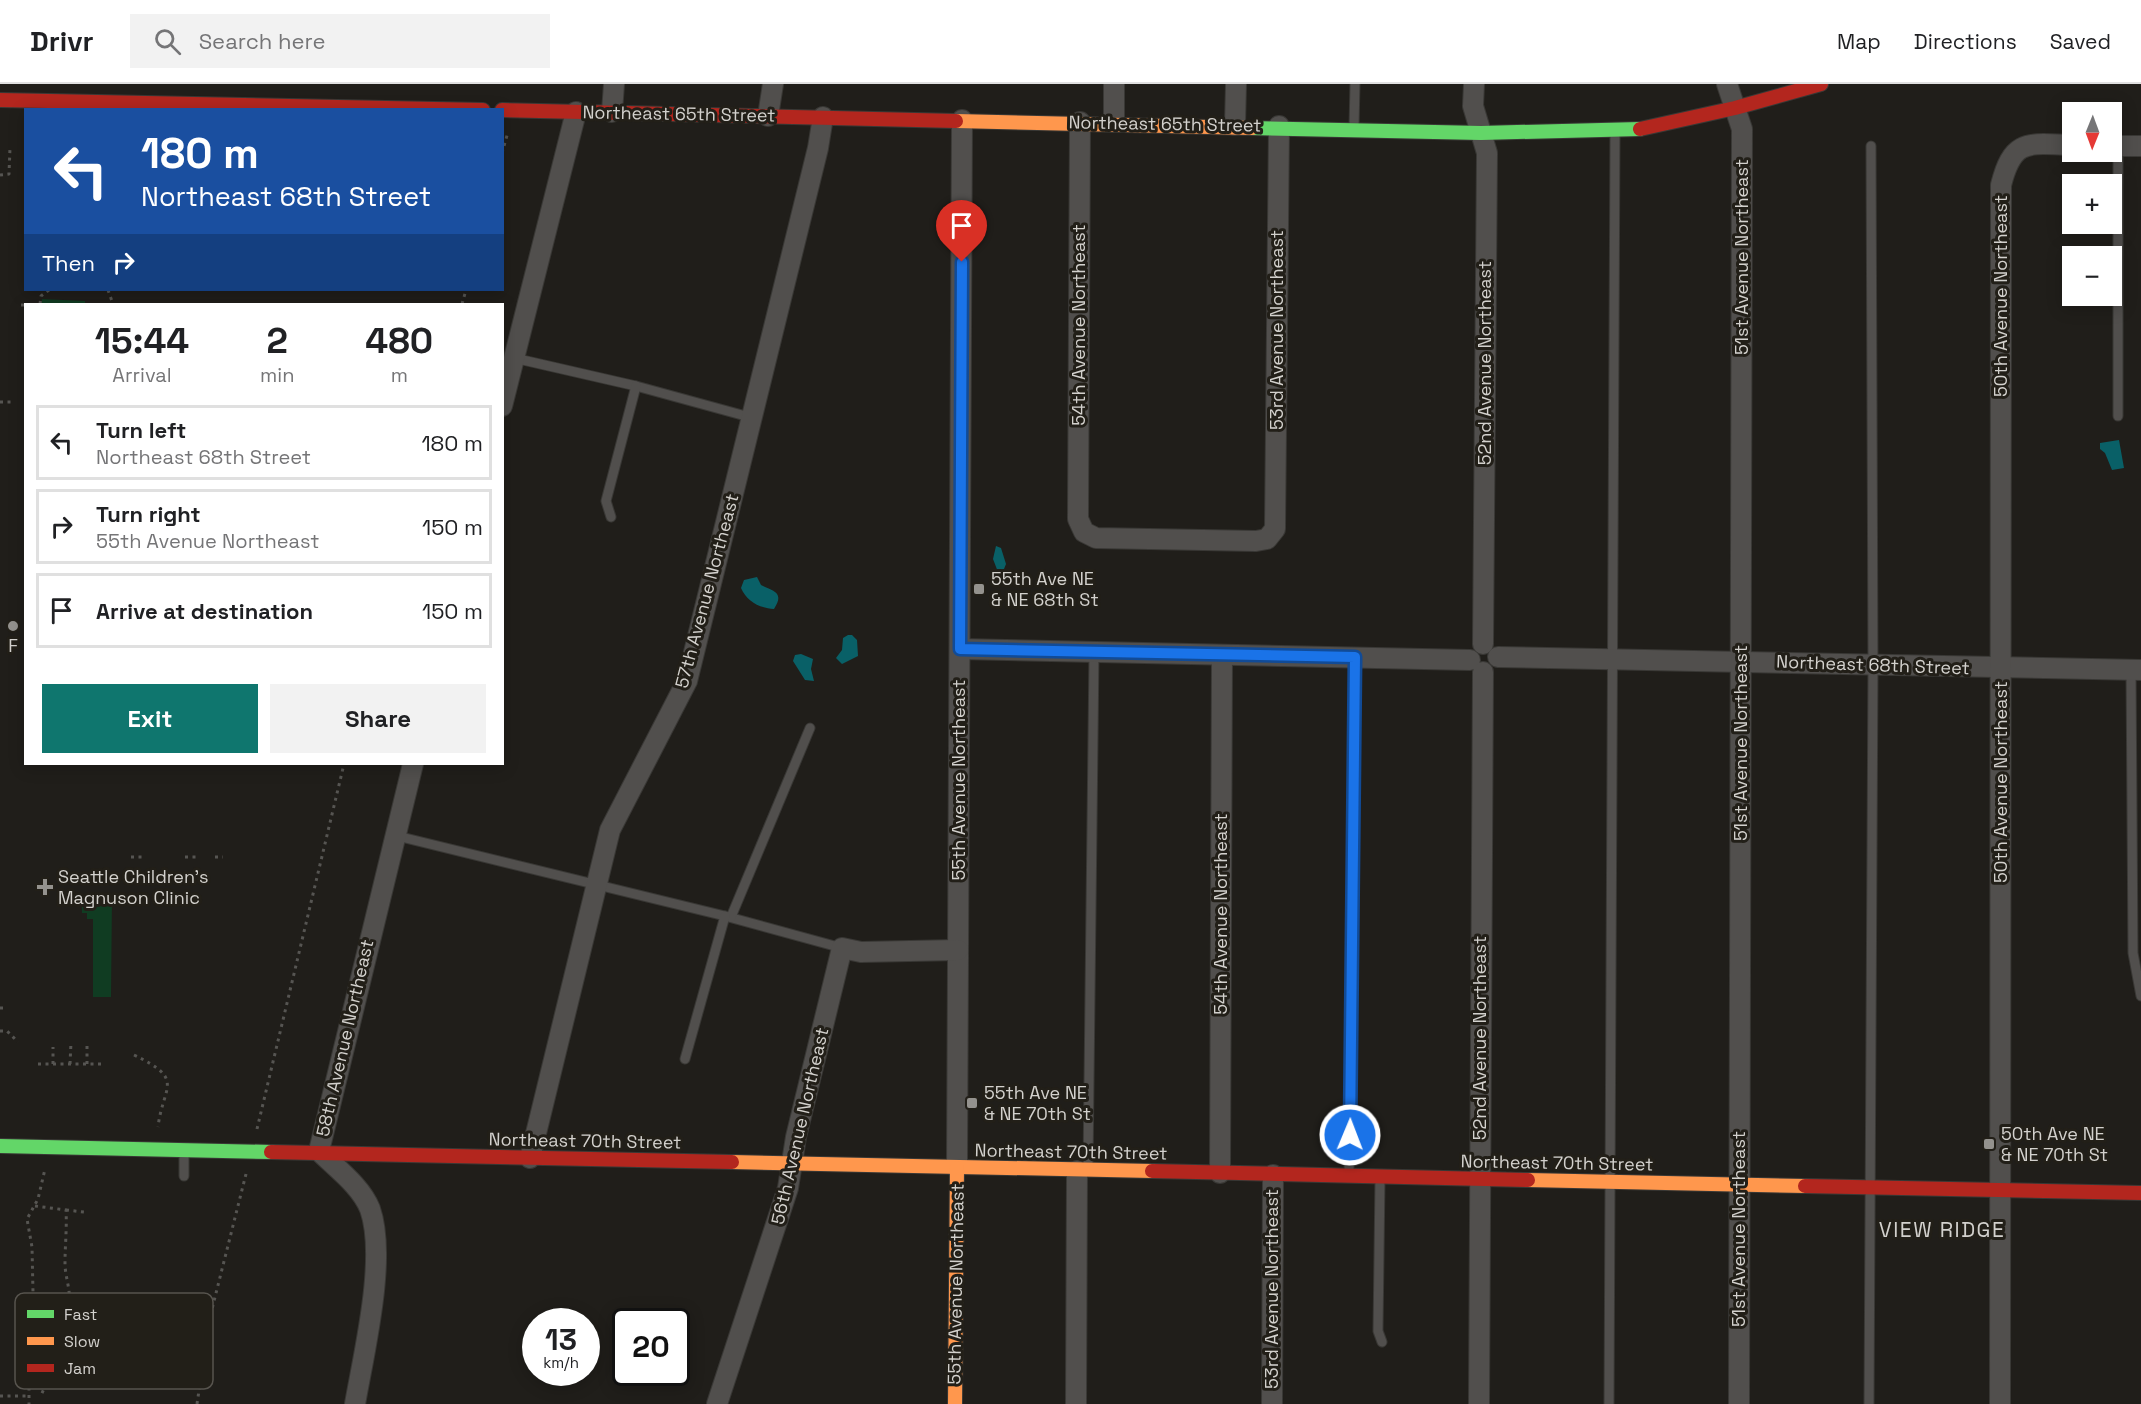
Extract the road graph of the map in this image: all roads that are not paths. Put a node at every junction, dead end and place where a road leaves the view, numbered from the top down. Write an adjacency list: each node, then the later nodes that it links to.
1 (614, 84): 14 (street)
2 (773, 84): 15 (street)
3 (1114, 84): 19 (street)
4 (1236, 84): 20 (street)
5 (1355, 84): 22 (lane)
6 (1474, 84): 24 (street, 52nd Avenue Northeast)
7 (1727, 84): 11 (street, 51st Avenue Northeast)
8 (1821, 84): 11 (main road, Northeast 65th Street)
9 (0, 100): 10 (main road)
10 (386, 108)
11 (1735, 108): 23 (main road, Northeast 65th Street); 43 (street, 51st Avenue Northeast)
12 (504, 110): 13 (main road, Northeast 65th Street)
13 (576, 112): 14 (main road, Northeast 65th Street); 30 (street)
14 (612, 112): 15 (main road, Northeast 65th Street)
15 (768, 116): 16 (main road, Northeast 65th Street)
16 (823, 117): 17 (main road, Northeast 65th Street); 34 (street, 57th Avenue Northeast)
17 (962, 120): 18 (main road, Northeast 65th Street); 37 (street, 55th Avenue Northeast)
18 (1080, 122): 19 (main road, Northeast 65th Street); 36 (street, 54th Avenue Northeast)
19 (1114, 123): 20 (main road, Northeast 65th Street)
20 (1235, 125): 21 (main road, Northeast 65th Street)
21 (1279, 126): 22 (main road, Northeast 65th Street); 36 (street, 53rd Avenue Northeast)
22 (1354, 129): 24 (main road, Northeast 65th Street)
23 (1615, 132): 24 (main road, Northeast 65th Street); 42 (lane)
24 (1481, 133): 38 (street, 52nd Avenue Northeast)
25 (2062, 145): 46 (street, 50th Avenue Northeast)
26 (1871, 146): 45 (lane)
27 (2122, 146): 28 (street)
28 (2141, 146)
29 (2115, 162): 33 (lane)
30 (514, 358): 31 (lane); 32 (street)
31 (636, 386): 34 (lane); 35 (lane)
32 (504, 398)
33 (2118, 416)
34 (753, 418): 51 (street, 57th Avenue Northeast)
35 (611, 517)
36 (1273, 532)
37 (960, 649): 39 (street); 54 (street, 55th Avenue Northeast)
38 (1490, 651): 42 (street, Northeast 68th Street); 44 (street)
39 (1094, 653): 40 (street); 63 (lane)
40 (1222, 655): 41 (street); 64 (street, 54th Avenue Northeast)
41 (1355, 657): 44 (street); 67 (lane)
42 (1612, 659): 43 (street, Northeast 68th Street); 70 (lane)
43 (1742, 662): 45 (street, Northeast 68th Street); 71 (street, 51st Avenue Northeast)
44 (1477, 666): 69 (street, 52nd Avenue Northeast)
45 (1873, 666): 46 (street, Northeast 68th Street); 72 (lane)
46 (2001, 669): 47 (street, Northeast 68th Street); 73 (street, 50th Avenue Northeast)
47 (2136, 670): 55 (lane)
48 (810, 728): 52 (lane)
49 (413, 765): 50 (street, 58th Avenue Northeast)
50 (393, 834): 51 (lane); 59 (street, 58th Avenue Northeast)
51 (595, 884): 52 (lane); 60 (street, 57th Avenue Northeast)
52 (728, 916): 53 (lane); 56 (lane)
53 (842, 948): 54 (street); 61 (street, 56th Avenue Northeast)
54 (958, 950): 62 (street, 55th Avenue Northeast)
55 (2141, 996)
56 (685, 1059)
57 (0, 1146): 58 (main road, Northeast 70th Street)
58 (184, 1149): 59 (main road, Northeast 70th Street); 66 (lane)
59 (319, 1151): 60 (main road, Northeast 70th Street); 76 (street, 58th Avenue Northeast)
60 (530, 1158): 61 (main road, Northeast 70th Street)
61 (792, 1164): 62 (main road, Northeast 70th Street); 77 (street, 56th Avenue Northeast)
62 (957, 1168): 63 (main road, Northeast 70th Street); 78 (main road, 55th Avenue Northeast)
63 (1083, 1171): 64 (main road, Northeast 70th Street); 79 (street)
64 (1220, 1173): 65 (main road, Northeast 70th Street)
65 (1273, 1175): 67 (main road, Northeast 70th Street); 80 (street, 53rd Avenue Northeast)
66 (184, 1176)
67 (1349, 1176): 68 (main road, Northeast 70th Street)
68 (1380, 1177): 69 (main road, Northeast 70th Street); 75 (lane)
69 (1479, 1179): 70 (main road, Northeast 70th Street); 81 (street, 52nd Avenue Northeast)
70 (1610, 1182): 71 (main road, Northeast 70th Street); 82 (lane)
71 (1739, 1184): 72 (main road, Northeast 70th Street); 83 (street, 51st Avenue Northeast)
72 (1870, 1187): 73 (main road, Northeast 70th Street); 84 (lane)
73 (2000, 1190): 74 (main road, Northeast 70th Street); 85 (street, 50th Avenue Northeast)
74 (2141, 1193)
75 (1382, 1342)
76 (355, 1404)
77 (717, 1404)
78 (955, 1404)
79 (1076, 1404)
80 (1272, 1404)
81 (1479, 1404)
82 (1609, 1404)
83 (1739, 1404)
84 (1869, 1404)
85 (2000, 1404)

